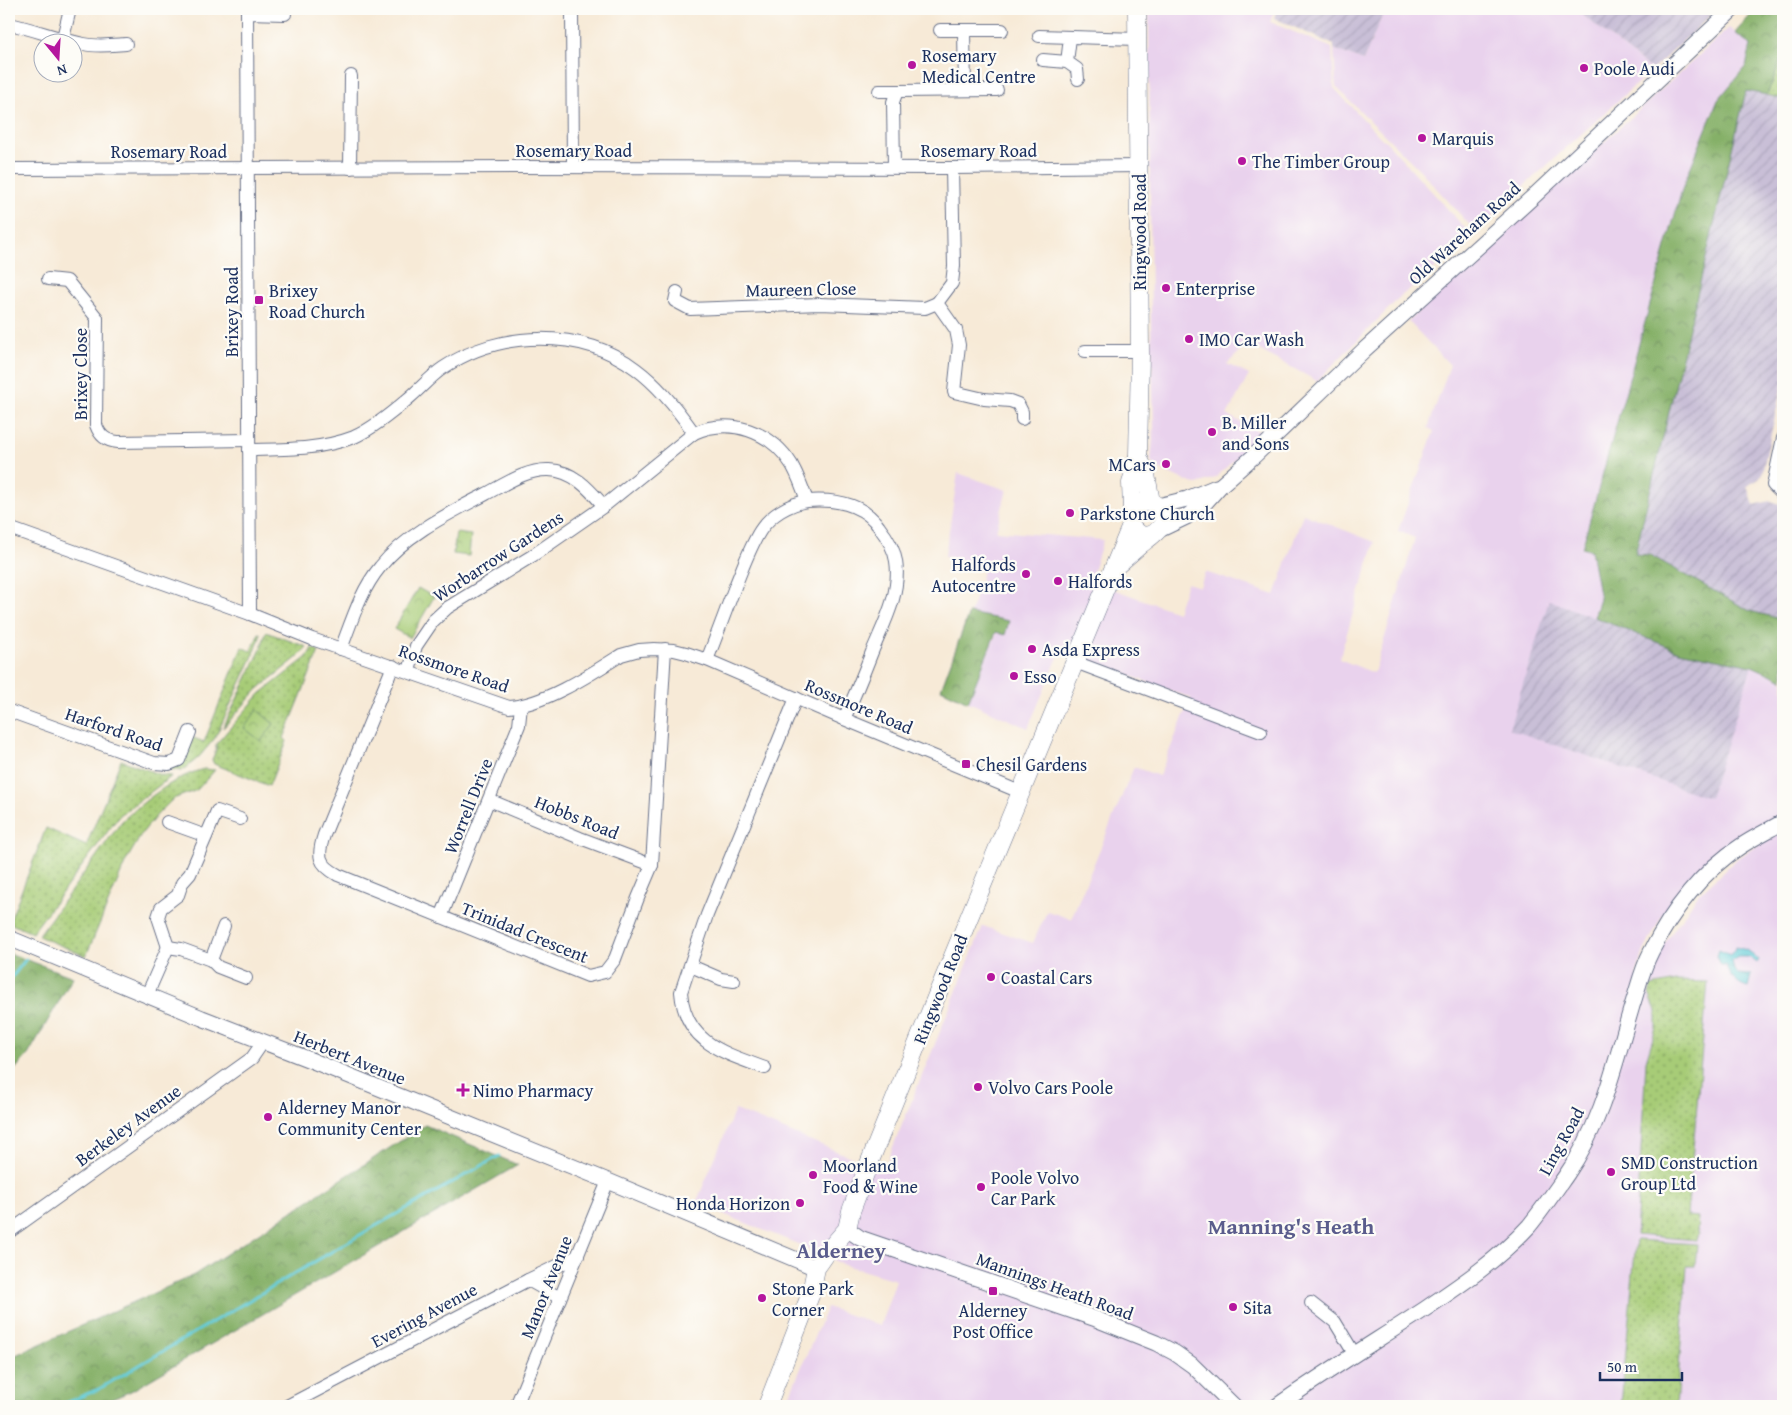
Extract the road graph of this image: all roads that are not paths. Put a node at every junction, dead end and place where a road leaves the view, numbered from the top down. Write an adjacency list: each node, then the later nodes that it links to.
1 (70, 9): 12 (street)
2 (572, 9): 27 (street)
3 (1137, 9): 15 (main road, Ringwood Road)
4 (1733, 9): 43 (street, Old Wareham Road)
5 (247, 11): 6 (street); 29 (street, Brixey Road)
6 (285, 14)
7 (9, 24): 11 (street)
8 (940, 30): 9 (street)
9 (964, 30): 10 (street); 22 (street)
10 (1002, 30)
11 (41, 32)
12 (64, 32)
13 (1039, 36): 14 (street)
14 (1070, 38): 15 (street); 19 (street)
15 (1138, 39): 26 (main road, Ringwood Road)
16 (82, 43): 17 (street)
17 (126, 44)
18 (1043, 60): 19 (street)
19 (1067, 62): 21 (street)
20 (351, 76): 30 (street)
21 (1078, 79)
22 (965, 90): 23 (street); 25 (street)
23 (997, 90)
24 (879, 91): 25 (street)
25 (897, 91): 28 (street)
26 (1139, 166): 31 (street, Rosemary Road); 37 (main road, Ringwood Road)
27 (573, 167): 28 (street, Rosemary Road); 30 (street, Rosemary Road)
28 (894, 167): 31 (street, Rosemary Road)
29 (248, 168): 30 (street, Rosemary Road); 32 (street, Rosemary Road); 41 (street, Brixey Road)
30 (350, 168)
31 (952, 168): 35 (street)
32 (9, 169)
33 (48, 279): 41 (street, Brixey Close)
34 (677, 292): 35 (street, Maureen Close)
35 (937, 302): 38 (street)
36 (1084, 351): 37 (street)
37 (1140, 351): 42 (main road, Ringwood Road)
38 (1022, 419)
39 (694, 433): 41 (street, Brixey Close); 45 (street); 47 (street, Worbarrow Gardens)
40 (1783, 438): 44 (street)
41 (249, 445): 52 (street, Brixey Road)
42 (1138, 456): 46 (main road, Ringwood Road); 48 (main road, Ringwood Road)
43 (1220, 486): 46 (street, Old Wareham Road); 50 (street, Old Wareham Road)
44 (1783, 495)
45 (807, 501): 55 (street); 62 (street)
46 (1155, 504): 48 (main road); 50 (main road)
47 (604, 506): 53 (street); 58 (street, Worbarrow Gardens)
48 (1132, 518): 50 (main road); 51 (main road, Ringwood Road)
49 (9, 528): 52 (street, Rossmore Road)
50 (1156, 532): 51 (main road, Ringwood Road)
51 (1114, 568): 56 (main road, Ringwood Road)
52 (250, 614): 53 (street, Rossmore Road)
53 (341, 648): 57 (street, Rossmore Road)
54 (665, 649): 55 (street, Rossmore Road); 60 (street, Rossmore Road); 71 (street, Trinidad Crescent)
55 (707, 660): 59 (street, Rossmore Road)
56 (1075, 662): 64 (street); 65 (main road, Ringwood Road)
57 (393, 666): 58 (street, Rossmore Road); 72 (street, Trinidad Crescent)
58 (409, 671): 60 (street, Rossmore Road)
59 (796, 698): 62 (street, Rossmore Road); 77 (street)
60 (521, 706): 66 (street, Worrell Drive)
61 (9, 711): 63 (street, Harford Road)
62 (844, 720): 65 (street, Rossmore Road)
63 (190, 732)
64 (1262, 732)
65 (1020, 792): 84 (main road, Ringwood Road)
66 (489, 800): 71 (street, Hobbs Road); 72 (street, Worrell Drive)
67 (240, 819): 70 (street)
68 (167, 822): 70 (street)
69 (1783, 822): 91 (street, Ling Road)
70 (206, 836): 75 (street)
71 (652, 865): 72 (street, Trinidad Crescent)
72 (441, 917)
73 (224, 926): 76 (street)
74 (9, 938): 80 (street, Herbert Avenue)
75 (168, 947): 76 (street); 80 (street)
76 (210, 960): 78 (street)
77 (691, 966): 79 (street); 82 (street)
78 (246, 978)
79 (734, 981)
80 (147, 995): 81 (street, Herbert Avenue)
81 (262, 1042): 83 (street, Herbert Avenue); 85 (street, Berkeley Avenue)
82 (765, 1068)
83 (608, 1181): 86 (street, Manor Avenue); 87 (street, Herbert Avenue)
84 (847, 1230): 87 (main road, Ringwood Road); 95 (street, Mannings Heath Road)
85 (9, 1232)
86 (578, 1256): 88 (street, Evering Avenue); 89 (street, Manor Avenue)
87 (816, 1268): 94 (main road, Ringwood Road)
88 (528, 1280): 89 (street); 92 (street, Evering Avenue)
89 (560, 1298): 93 (street, Manor Avenue)
90 (1311, 1303): 91 (street)
91 (1355, 1355): 96 (street, Ling Road)
92 (287, 1406)
93 (516, 1406)
94 (768, 1406)
95 (1234, 1406)
96 (1277, 1406)

